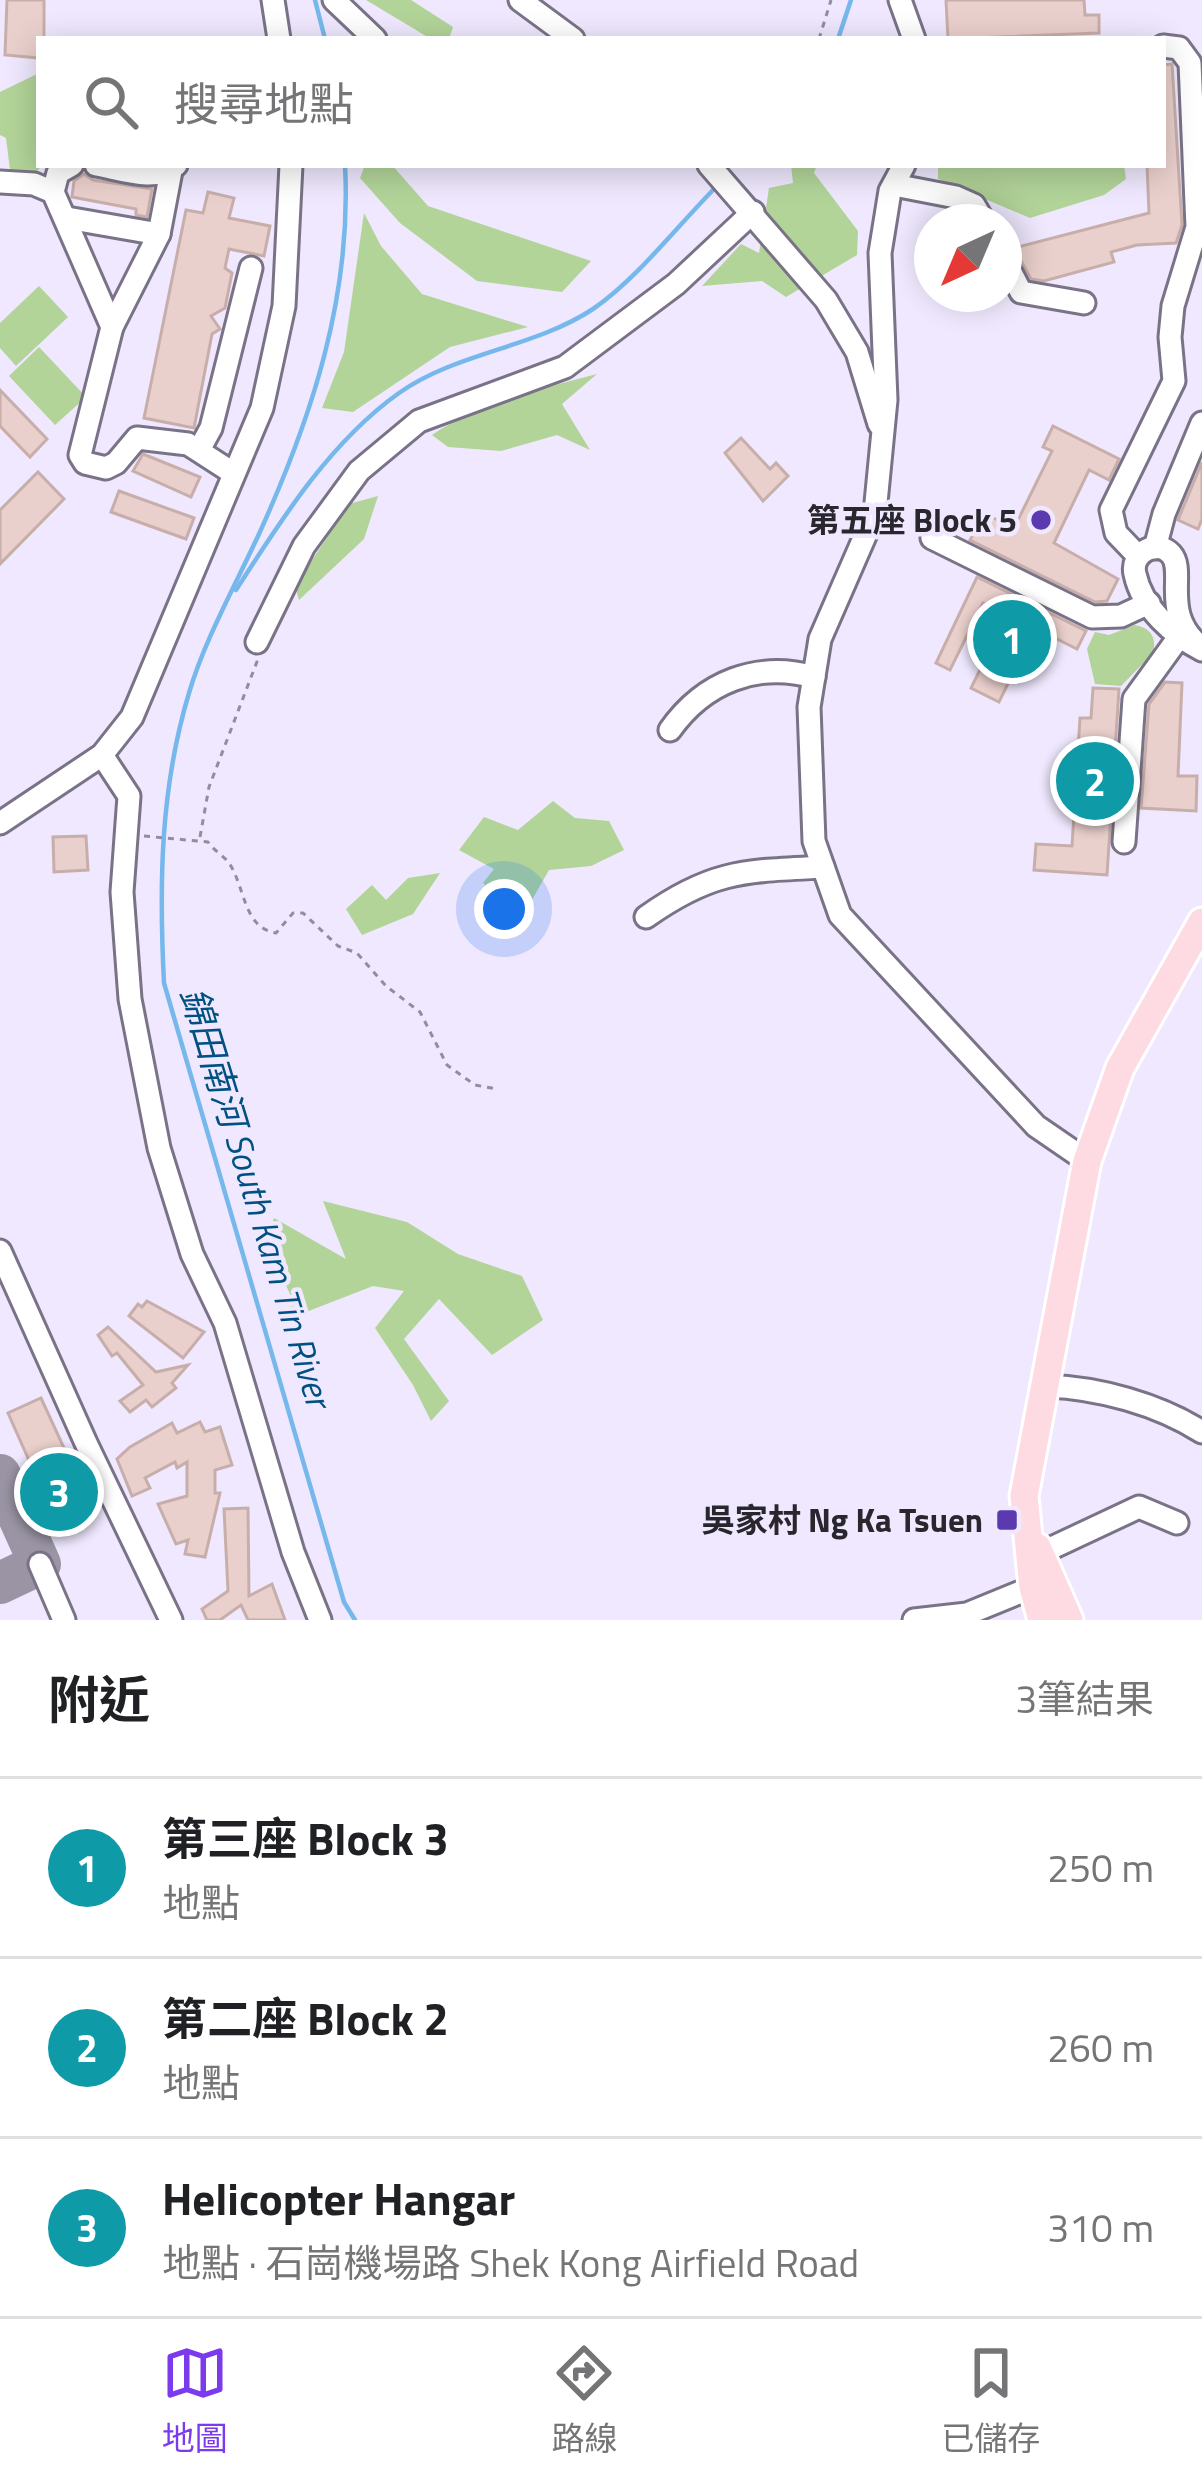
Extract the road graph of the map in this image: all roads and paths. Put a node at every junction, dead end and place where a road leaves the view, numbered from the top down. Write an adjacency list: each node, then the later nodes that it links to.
1 (273, 0): 6 (street)
2 (334, 0): 7 (street)
3 (520, 0): 8 (street)
4 (831, 0): 9 (path)
5 (900, 0): 10 (street)
6 (279, 36)
7 (372, 36)
8 (569, 36)
9 (820, 36)
10 (913, 36)
11 (1166, 47): 12 (street)
12 (1196, 70): 34 (street)
13 (66, 168): 20 (street)
14 (112, 168): 15 (street)
15 (174, 168): 24 (street)
16 (291, 168): 32 (street)
17 (712, 168): 22 (street)
18 (899, 175): 21 (street); 30 (street)
19 (0, 182): 20 (street)
20 (53, 192): 23 (street)
21 (972, 204)
22 (753, 212): 30 (street); 37 (street)
23 (67, 218): 24 (street); 28 (street)
24 (158, 235): 28 (street)
25 (250, 268): 31 (street)
26 (1022, 292): 27 (street)
27 (1084, 303)
28 (112, 327): 31 (street)
29 (1202, 424): 34 (street)
30 (882, 430): 39 (street)
31 (199, 449): 32 (street)
32 (232, 473): 41 (street)
33 (932, 538): 35 (street)
34 (1147, 552): 35 (street); 38 (street)
35 (1149, 603): 36 (street)
36 (1179, 637): 38 (street); 45 (street)
37 (257, 642): 44 (path)
38 (1202, 649)
39 (814, 677): 40 (street); 46 (street)
40 (670, 730)
41 (102, 755): 42 (street); 43 (street)
42 (0, 823)
43 (124, 836): 44 (path); 60 (street)
44 (200, 839): 49 (path)
45 (1124, 842)
46 (823, 867): 47 (street); 50 (street)
47 (646, 917)
48 (1202, 922): 50 (main road)
49 (497, 1089)
50 (1087, 1161): 52 (main road)
51 (0, 1251): 59 (street)
52 (1047, 1386): 53 (street); 55 (main road)
53 (1202, 1432)
54 (1177, 1523): 55 (street)
55 (1035, 1544): 57 (main road); 63 (main road)
56 (40, 1564): 58 (street)
57 (1033, 1587): 61 (street); 62 (main road)
58 (64, 1620)
59 (171, 1620)
60 (320, 1620)
61 (914, 1620)
62 (1042, 1620)
63 (1069, 1620)

